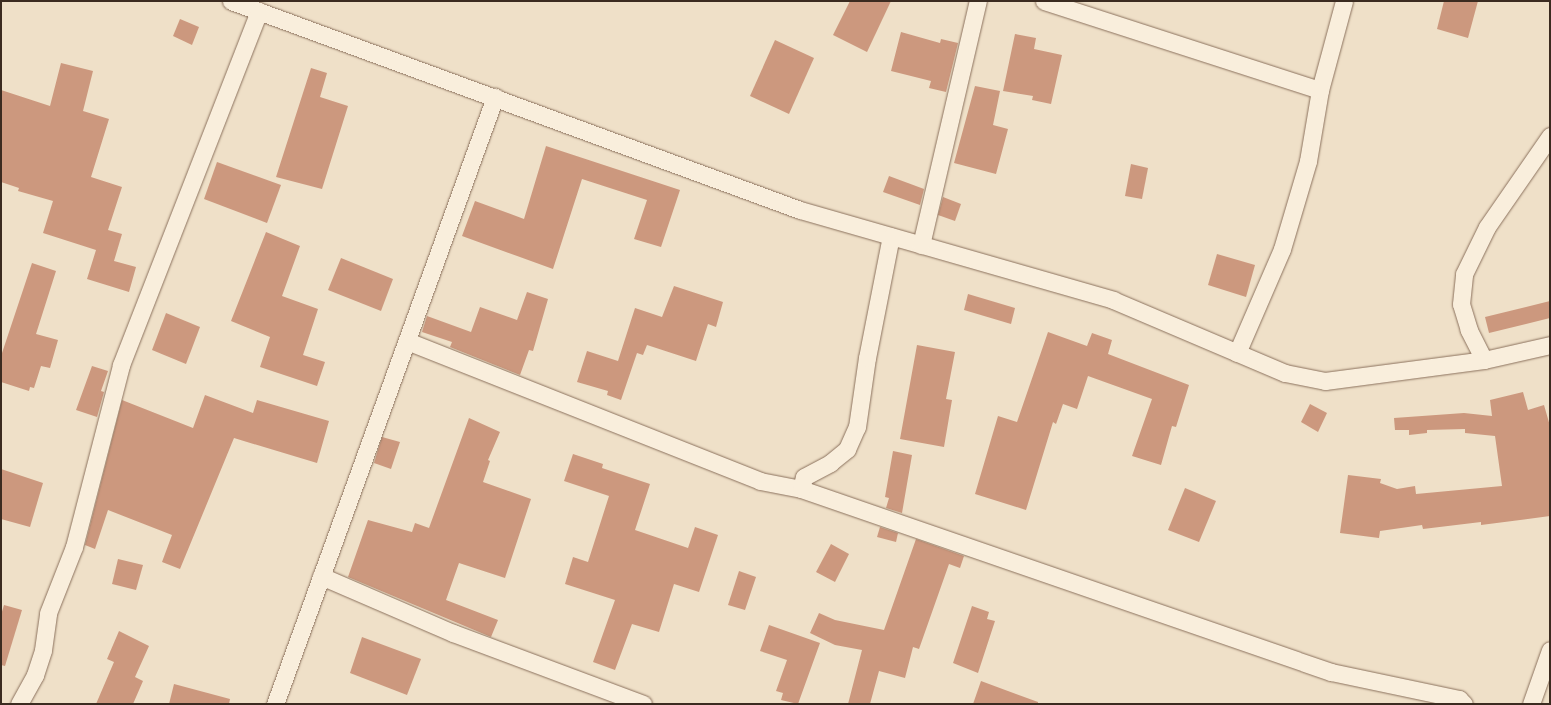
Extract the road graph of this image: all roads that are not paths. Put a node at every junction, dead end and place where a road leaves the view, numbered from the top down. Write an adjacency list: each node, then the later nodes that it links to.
1 (231, 1): 5 (street)
2 (978, 1): 10 (street)
3 (1044, 1): 6 (street)
4 (1344, 1): 6 (street)
5 (259, 10): 7 (street); 18 (street)
6 (1320, 90): 13 (street)
7 (495, 97): 9 (street); 11 (street)
8 (1550, 136): 14 (street)
9 (891, 236): 10 (street); 15 (street)
10 (921, 244): 13 (street)
11 (407, 341): 15 (street); 16 (street)
12 (1550, 346): 14 (street)
13 (1237, 353): 14 (street)
14 (1484, 360)
15 (801, 489): 21 (street)
16 (321, 576): 19 (street); 20 (street)
17 (1550, 650): 22 (street)
18 (19, 704)
19 (274, 704)
20 (643, 704)
21 (1464, 704)
22 (1531, 704)

